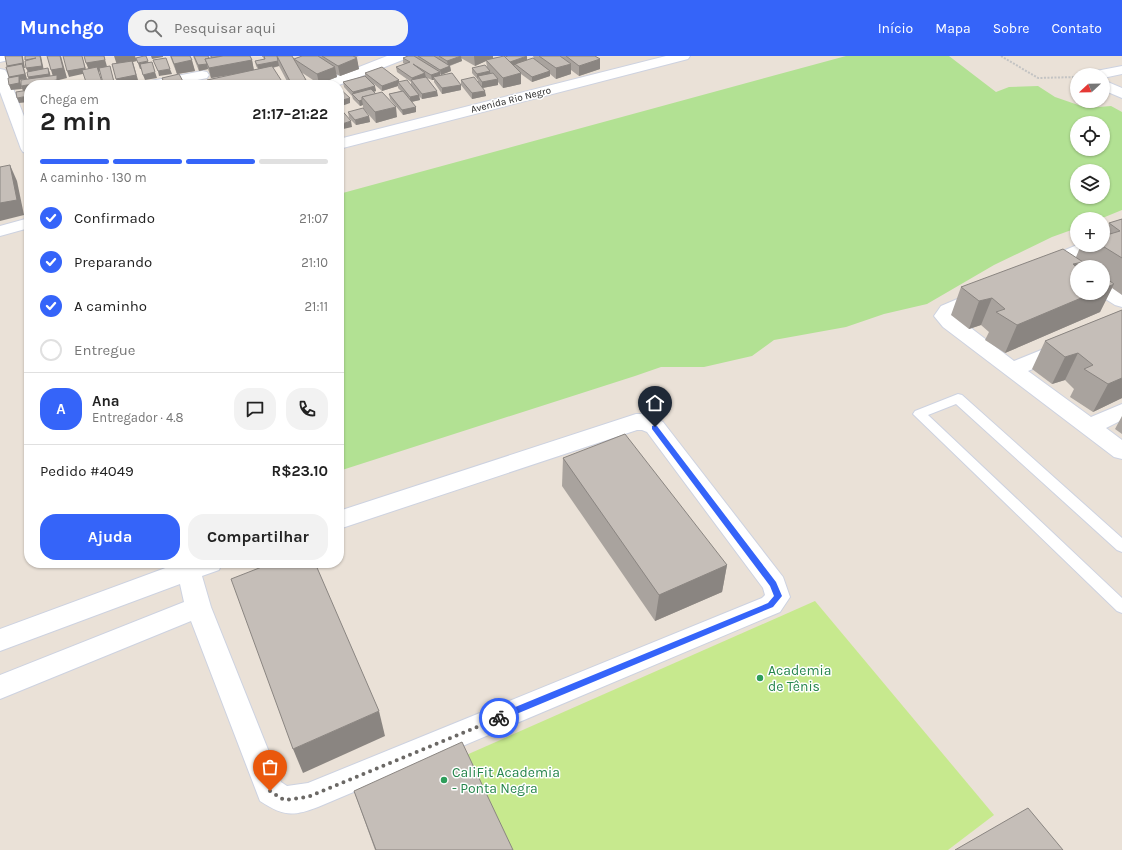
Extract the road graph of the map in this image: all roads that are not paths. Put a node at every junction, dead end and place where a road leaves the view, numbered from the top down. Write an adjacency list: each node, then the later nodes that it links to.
1 (8, 56): 4 (street)
2 (400, 56): 10 (street)
3 (683, 56): 16 (street, Avenida Rio Negro)
4 (0, 58)
5 (1122, 70): 6 (street)
6 (1110, 72)
7 (0, 73): 14 (street)
8 (202, 75): 9 (street)
9 (176, 80)
10 (339, 80)
11 (1110, 88): 12 (street)
12 (1122, 94)
13 (24, 109): 14 (street)
14 (13, 111): 15 (street)
15 (24, 137)
16 (344, 143)
17 (24, 224): 18 (street)
18 (0, 231)
19 (1074, 252): 20 (street)
20 (1057, 259): 21 (street); 22 (street)
21 (1070, 267)
22 (1030, 272)
23 (996, 288): 27 (street)
24 (1110, 293): 25 (street)
25 (1122, 301)
26 (1078, 342): 27 (street)
27 (1013, 370): 29 (street)
28 (1122, 411): 29 (street)
29 (1090, 427): 30 (street)
30 (1122, 451)
31 (344, 518): 35 (street)
32 (1122, 546): 36 (lane)
33 (196, 568): 37 (street)
34 (199, 568): 35 (street)
35 (198, 607): 38 (street)
36 (1122, 607)
37 (0, 640)
38 (0, 687)

